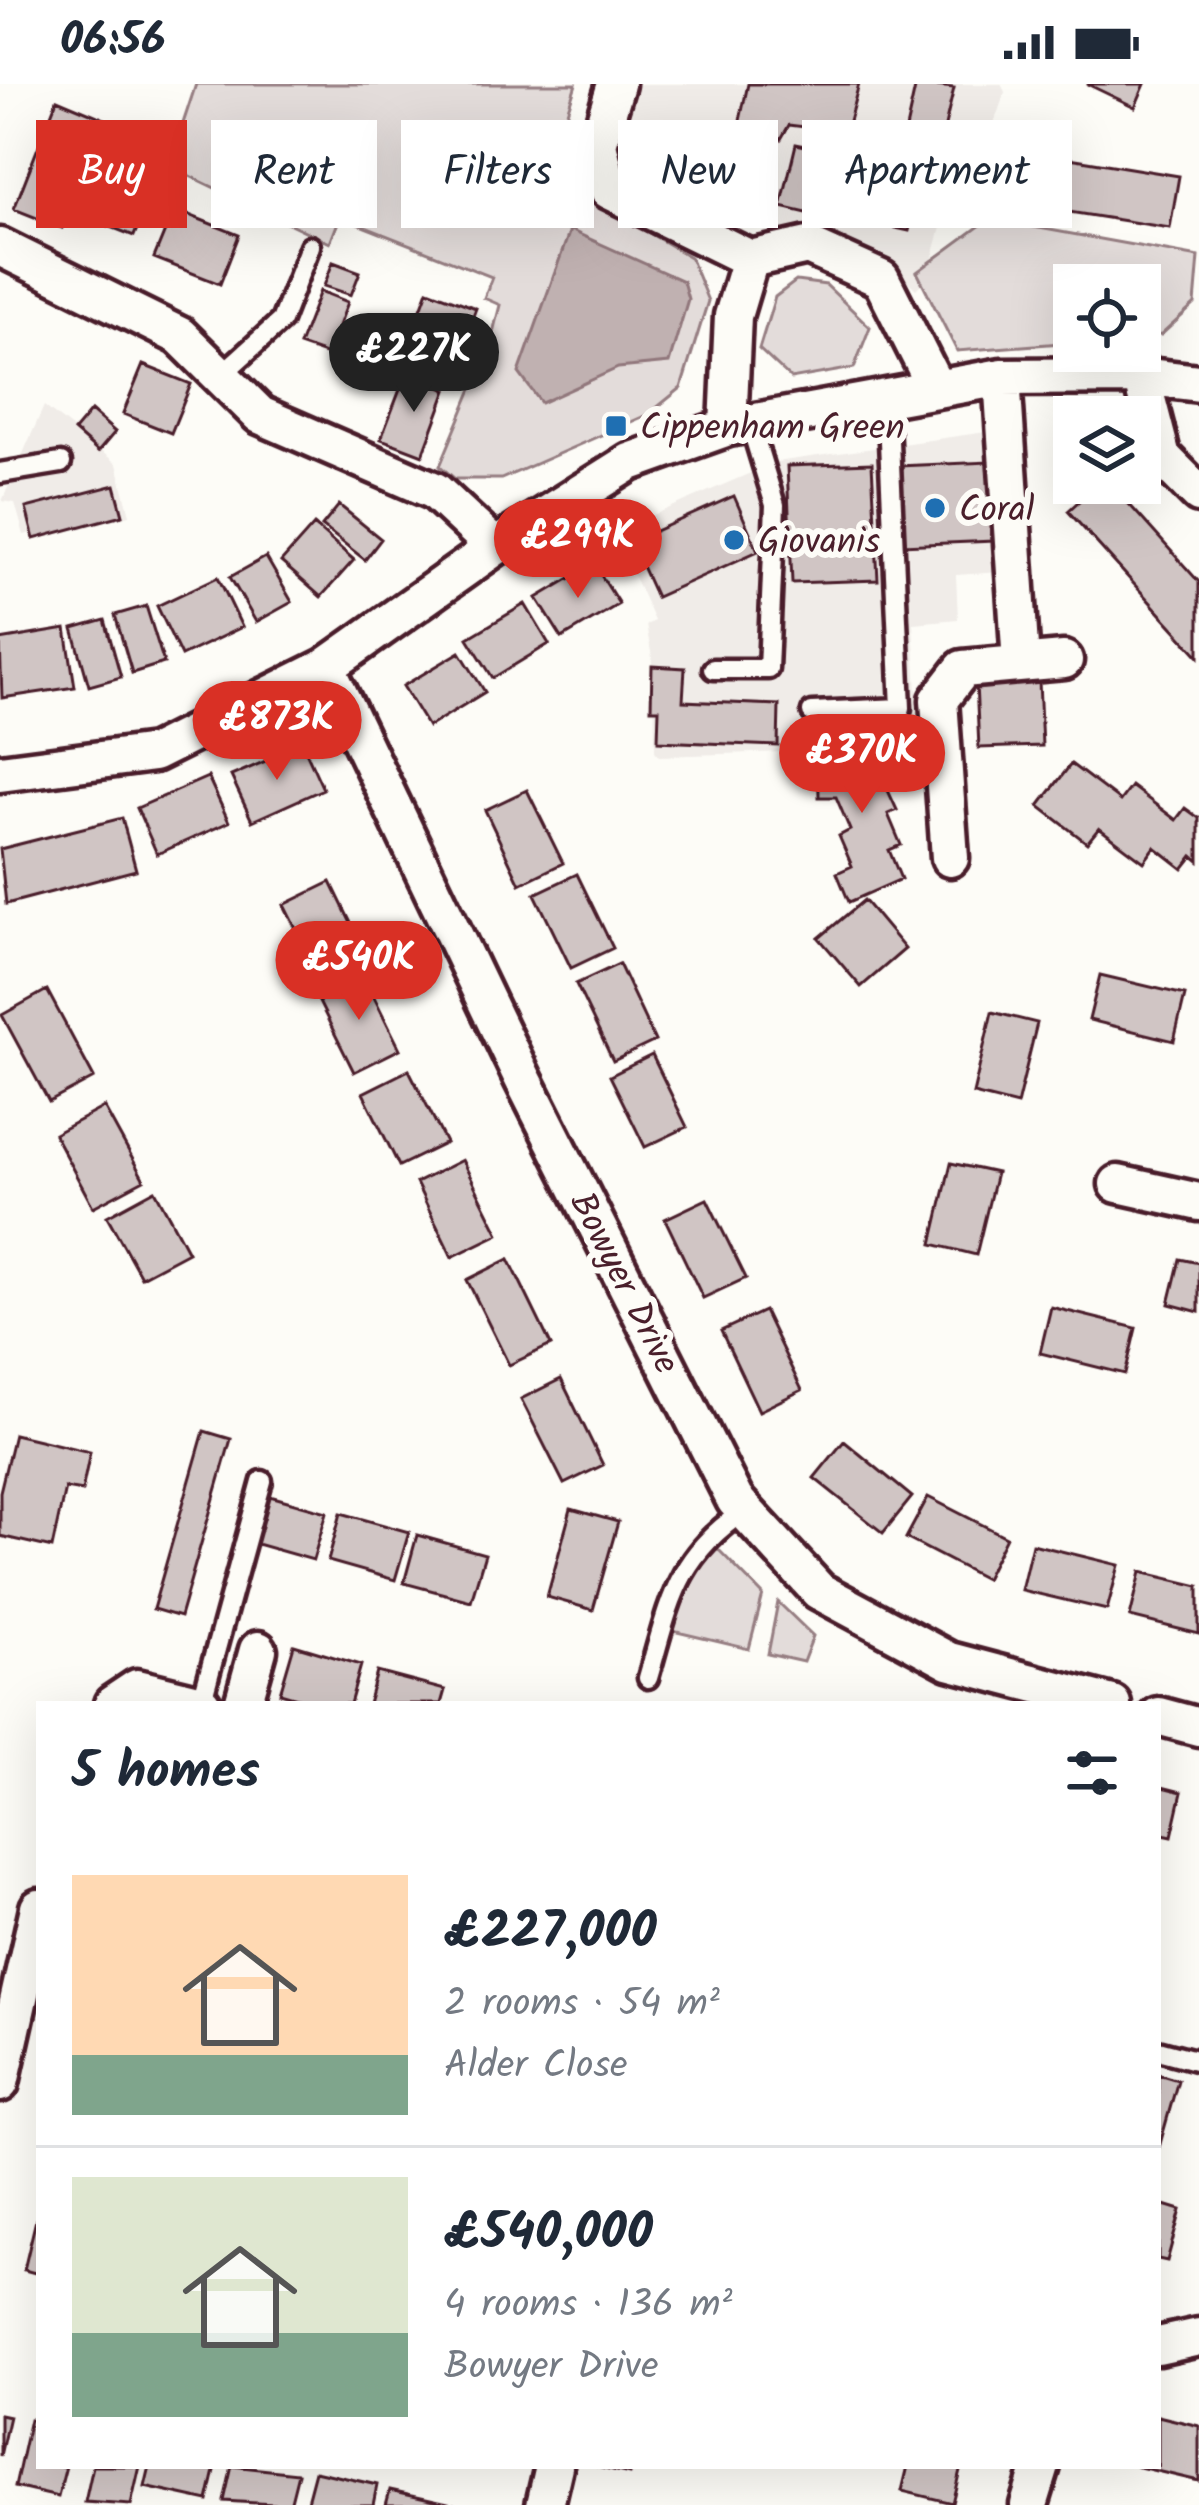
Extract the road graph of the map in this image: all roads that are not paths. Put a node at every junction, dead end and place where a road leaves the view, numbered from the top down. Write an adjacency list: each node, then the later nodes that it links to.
1 (616, 84): 4 (street)
2 (310, 246): 5 (lane)
3 (0, 247): 5 (street)
4 (750, 259): 9 (street); 11 (street)
5 (220, 376): 15 (street)
6 (1141, 376): 7 (street); 8 (street); 14 (street)
7 (1002, 377): 9 (street); 17 (street)
8 (1199, 383)
9 (937, 388): 10 (street)
10 (886, 397): 11 (street); 20 (lane)
11 (740, 425): 15 (street); 19 (lane)
12 (61, 463): 13 (lane)
13 (0, 473)
14 (1199, 494)
15 (495, 547): 18 (street)
16 (1064, 660): 17 (street)
17 (1021, 663): 22 (street)
18 (326, 668): 21 (street); 26 (street, Bowyer Drive)
19 (713, 669)
20 (812, 712)
21 (0, 773)
22 (950, 859)
23 (1118, 1184): 24 (street)
24 (1199, 1202)
25 (262, 1481): 31 (lane)
26 (744, 1511): 28 (lane); 33 (street, Bowyer Drive)
27 (258, 1650): 32 (street)
28 (648, 1678)
29 (118, 1701): 30 (street)
30 (190, 1701)
31 (203, 1701)
32 (245, 1701)
33 (1101, 1701)
34 (1161, 1717): 35 (street)
35 (1199, 1727)
36 (24, 1922): 39 (street)
37 (1161, 2051): 38 (lane)
38 (1199, 2061)
39 (0, 2083)
40 (1199, 2337): 41 (street)
41 (1161, 2345)
42 (553, 2469): 44 (street)
43 (1040, 2469): 45 (street)
44 (545, 2505)
45 (1030, 2505)

